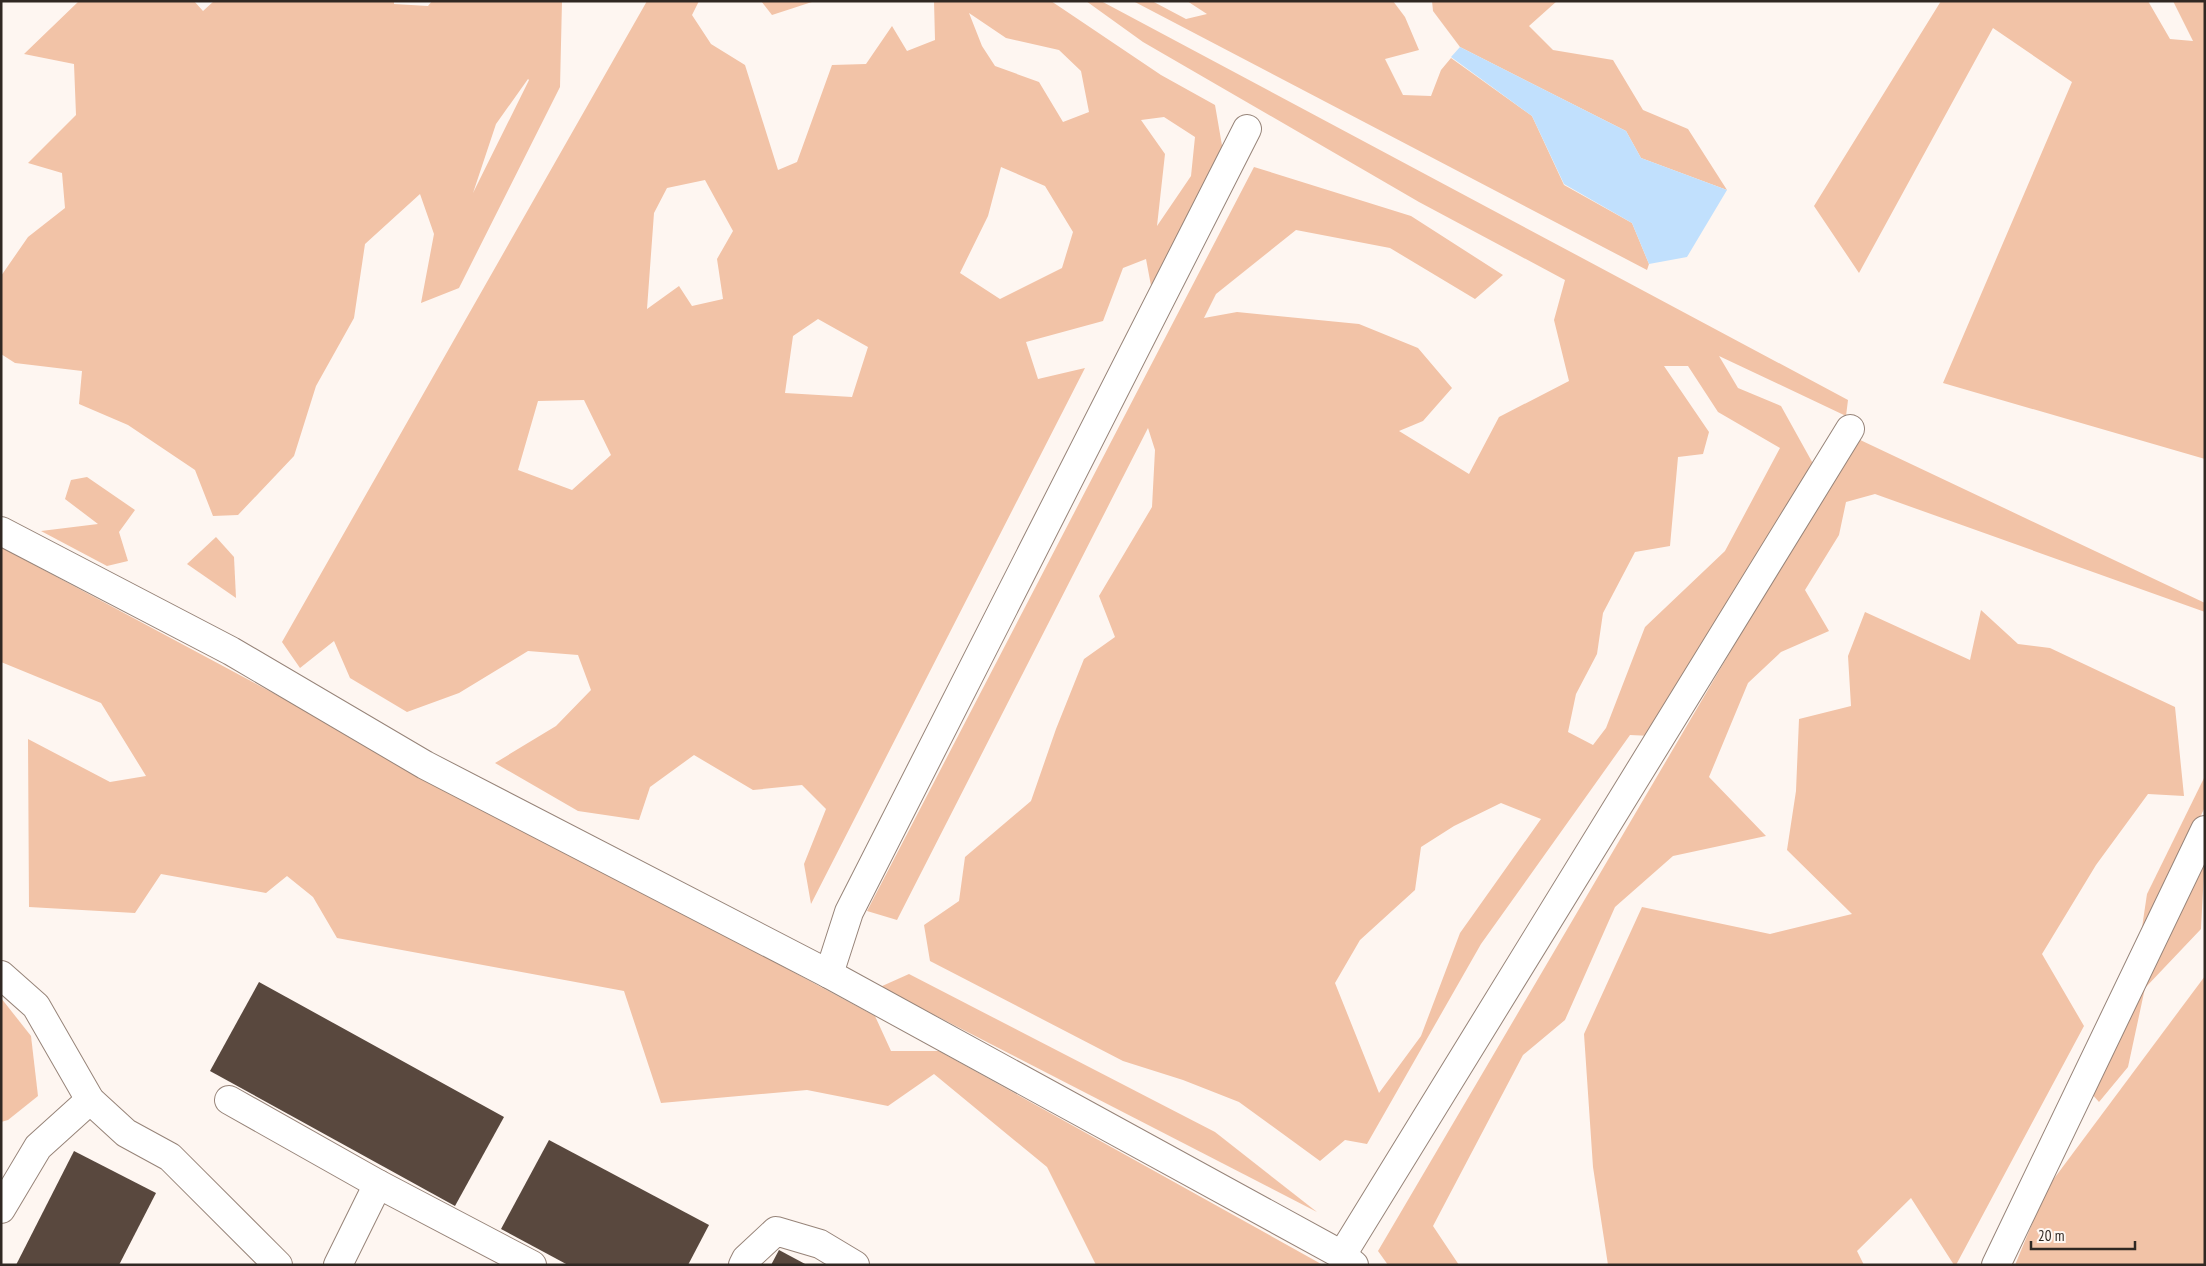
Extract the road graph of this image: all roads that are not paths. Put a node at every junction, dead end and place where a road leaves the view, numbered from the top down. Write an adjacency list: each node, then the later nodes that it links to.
1 (1247, 129): 5 (lane)
2 (1850, 429): 11 (lane)
3 (1, 531): 5 (lane)
4 (2205, 830): 17 (lane)
5 (829, 974): 11 (lane)
6 (1, 975): 7 (lane)
7 (90, 1100): 10 (lane); 12 (lane)
8 (229, 1100): 9 (lane)
9 (378, 1184): 13 (lane); 14 (lane)
10 (1, 1209)
11 (1348, 1260)
12 (278, 1265)
13 (338, 1265)
14 (532, 1265)
15 (743, 1265): 16 (lane)
16 (855, 1265)
17 (1996, 1265)

